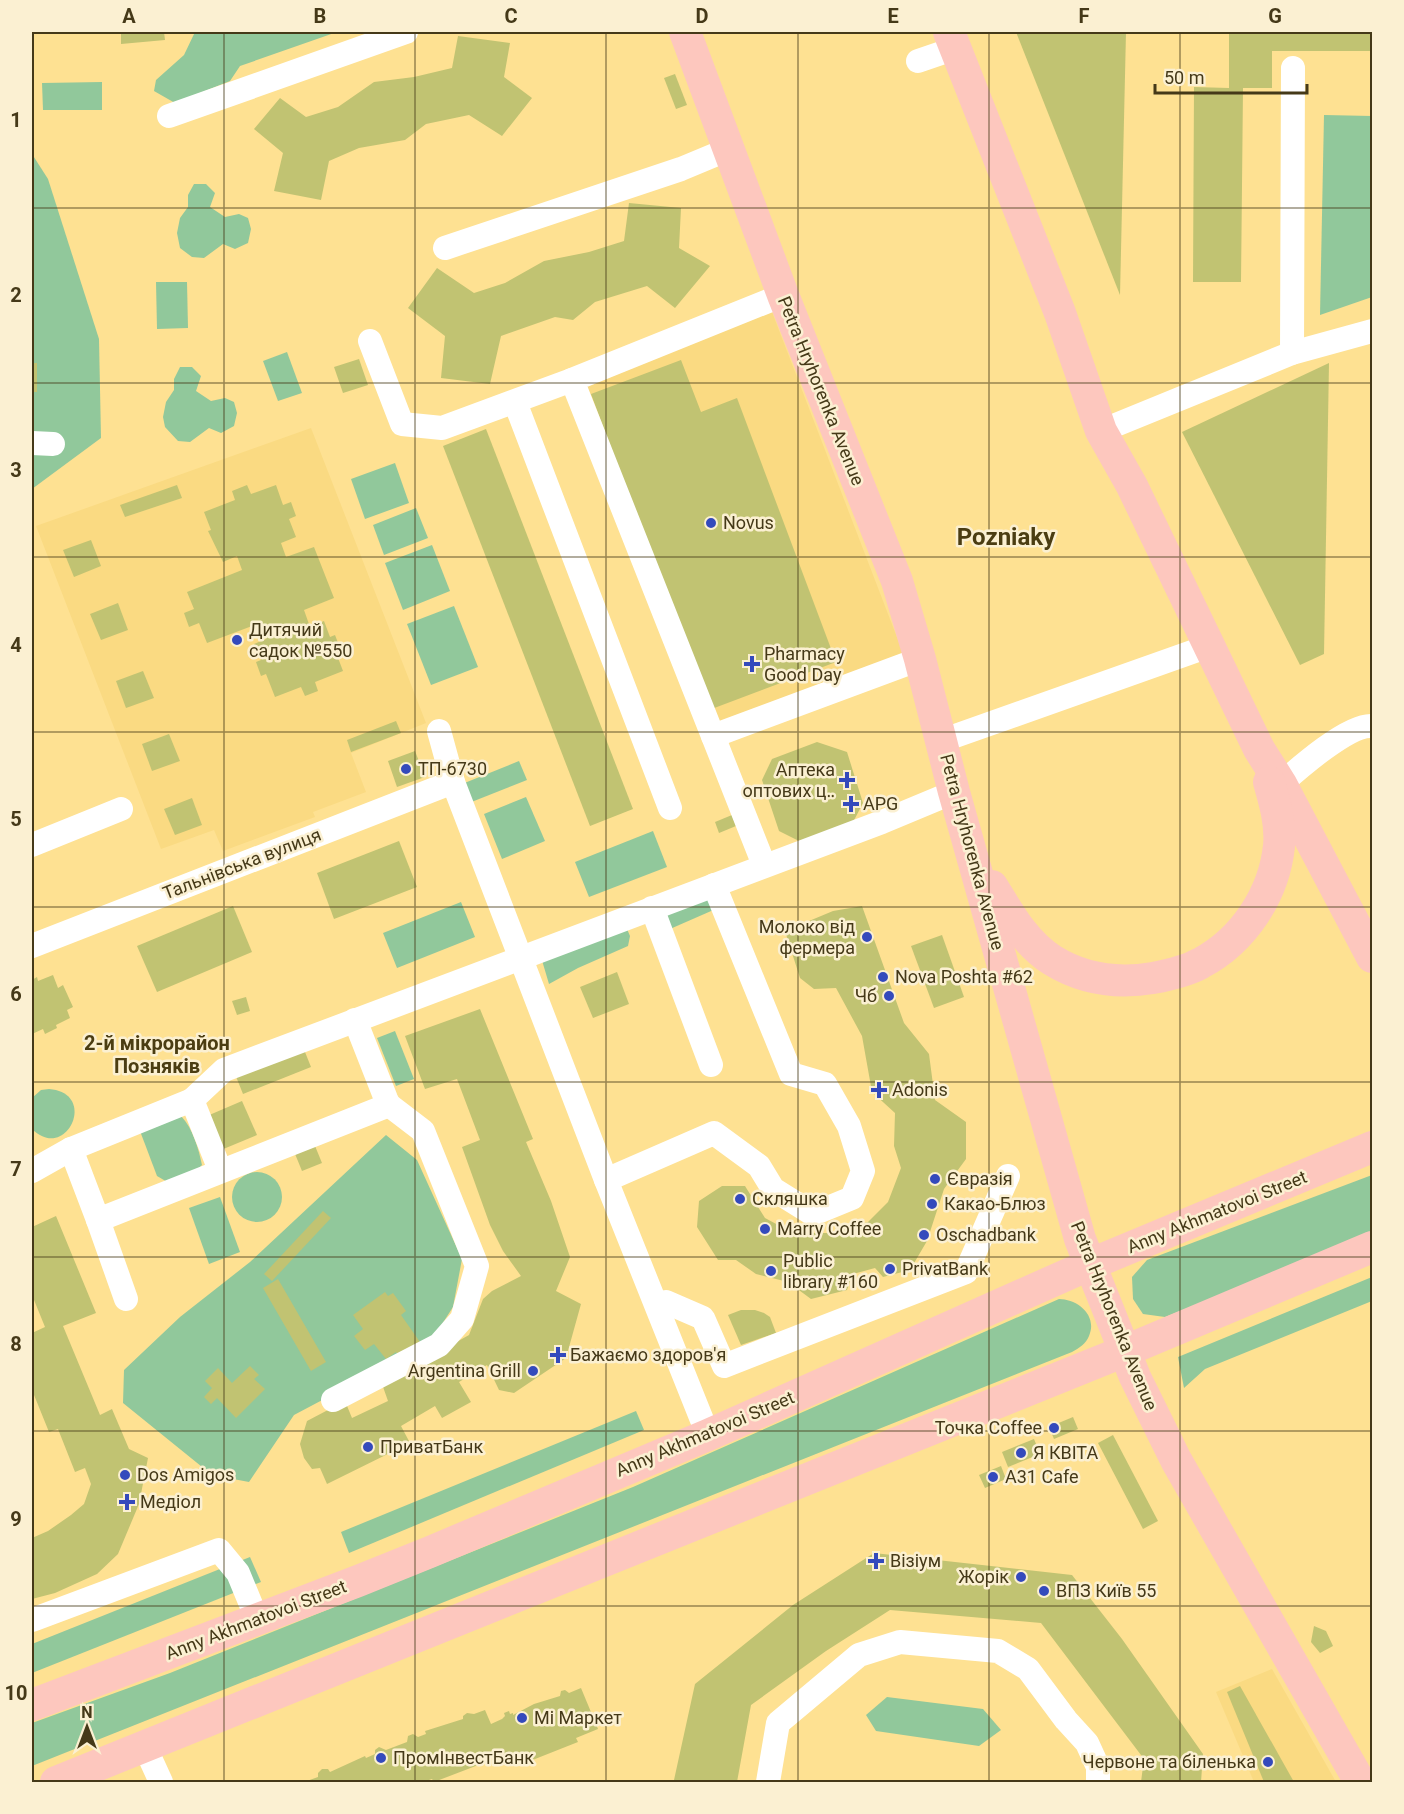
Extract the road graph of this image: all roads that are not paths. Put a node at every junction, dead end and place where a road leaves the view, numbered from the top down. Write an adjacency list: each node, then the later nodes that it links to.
1 (406, 32): 6 (street)
2 (685, 32): 7 (main road, Petra Hryhorenka Avenue)
3 (952, 40): 4 (street); 15 (main road)
4 (918, 61)
5 (1293, 68): 12 (street)
6 (169, 116)
7 (729, 149): 8 (street); 9 (main road, Petra Hryhorenka Avenue)
8 (445, 248)
9 (783, 295): 13 (street); 17 (main road, Petra Hryhorenka Avenue)
10 (1372, 331): 12 (street)
11 (370, 341): 14 (street)
12 (1292, 353): 15 (street)
13 (572, 380): 14 (street); 20 (street)
14 (515, 402): 26 (street)
15 (1101, 431): 16 (main road)
16 (1209, 646): 21 (street); 22 (main road)
17 (920, 659): 20 (street); 21 (main road, Petra Hryhorenka Avenue)
18 (1372, 726): 24 (street)
19 (439, 731): 23 (street)
20 (712, 736): 30 (street)
21 (941, 741): 25 (main road, Petra Hryhorenka Avenue)
22 (1262, 753): 24 (main road); 29 (main road)
23 (453, 782): 33 (street, Тальнівська вулиця); 35 (street)
24 (1281, 784): 34 (main road)
25 (954, 792): 29 (main road, Petra Hryhorenka Avenue); 30 (street)
26 (670, 808)
27 (121, 809): 28 (street)
28 (32, 845)
29 (972, 852): 48 (main road, Petra Hryhorenka Avenue)
30 (764, 865): 31 (street)
31 (714, 885): 32 (street); 45 (street)
32 (652, 908): 35 (street); 37 (street)
33 (32, 946)
34 (1372, 957)
35 (521, 958): 36 (street); 45 (street)
36 (356, 1020): 38 (street); 39 (street)
37 (711, 1065)
38 (192, 1100): 41 (street); 42 (street)
39 (389, 1105): 42 (street); 52 (street)
40 (1372, 1148): 48 (main road, Anny Akhmatovoi Street)
41 (71, 1149): 43 (street); 46 (street)
42 (220, 1170): 46 (street)
43 (32, 1171)
44 (1008, 1176): 50 (street)
45 (606, 1179): 50 (street)
46 (98, 1220): 49 (street)
47 (1372, 1247): 51 (main road)
48 (1091, 1264): 51 (main road, Petra Hryhorenka Avenue); 53 (main road, Anny Akhmatovoi Street)
49 (126, 1299)
50 (657, 1305): 53 (street)
51 (1125, 1351): 57 (main road); 62 (main road, Petra Hryhorenka Avenue)
52 (333, 1400)
53 (708, 1434): 54 (main road, Anny Akhmatovoi Street)
54 (257, 1619): 55 (street); 56 (main road, Anny Akhmatovoi Street)
55 (32, 1620)
56 (32, 1705)
57 (144, 1747): 58 (main road); 59 (street)
58 (56, 1782)
59 (161, 1782)
60 (768, 1782): 61 (street)
61 (1098, 1782)
62 (1359, 1782)

